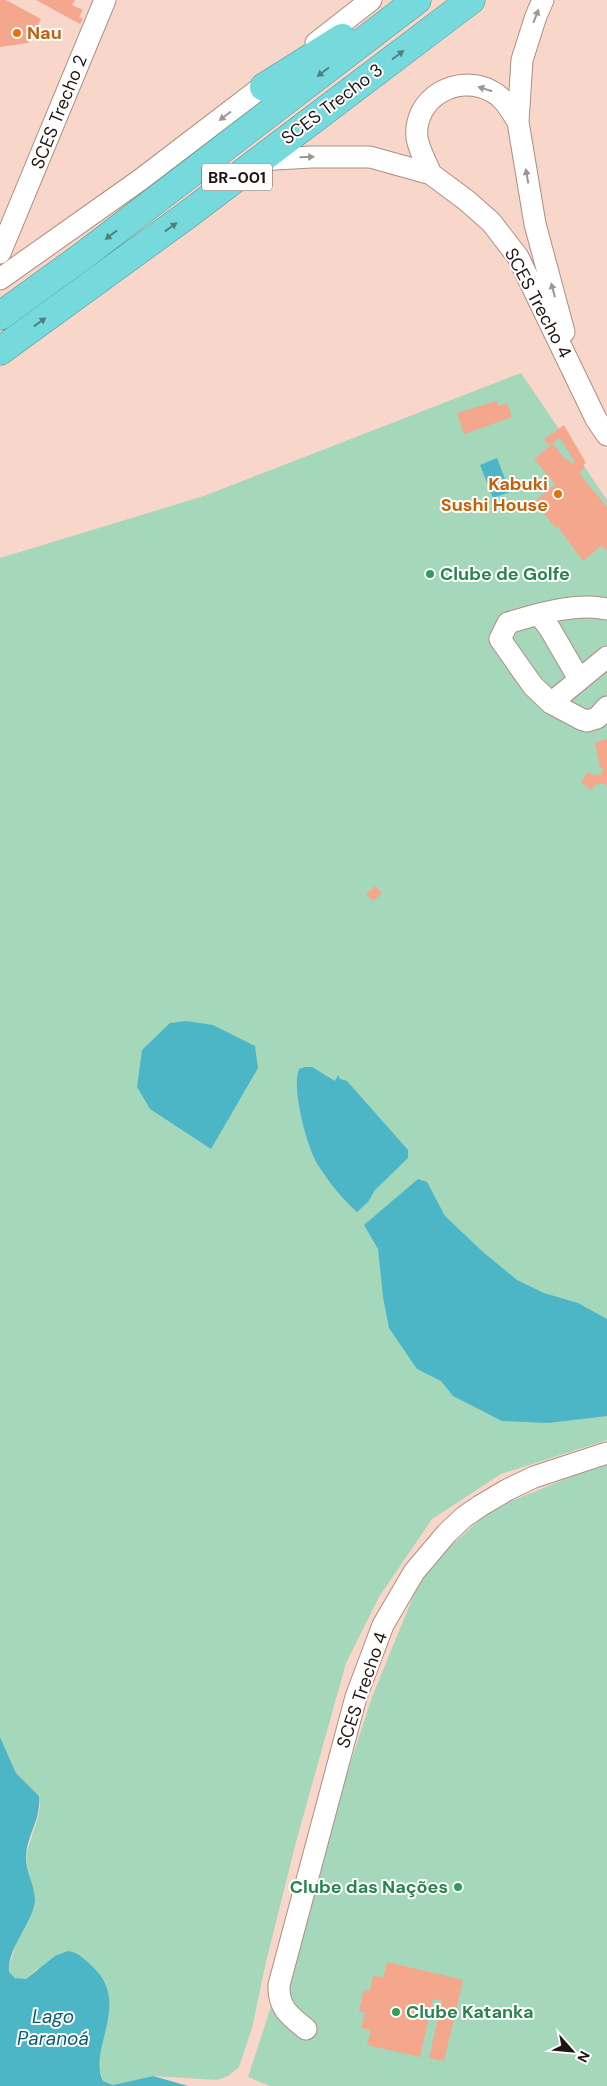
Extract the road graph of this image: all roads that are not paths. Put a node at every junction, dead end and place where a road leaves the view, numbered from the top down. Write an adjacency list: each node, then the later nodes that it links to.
1 (105, 0): 10 (street, SCES Trecho 2)
2 (371, 0): 6 (street)
3 (417, 0): 6 (highway); 14 (highway, SCES Trecho 3 / BR-001, one-way to 14)
4 (471, 0): 8 (highway, SCES Trecho 3 / BR-001, one-way to 4)
5 (543, 0): 7 (street, SCES Trecho 4, one-way to 5)
6 (264, 87): 11 (street, one-way to 11)
7 (518, 122): 9 (street, one-way to 9); 16 (street, SCES Trecho 4, one-way to 7)
8 (258, 160): 9 (street, SCES Trecho 4, one-way to 9); 15 (highway, SCES Trecho 3 / BR-001, one-way to 8)
9 (431, 174): 16 (street, SCES Trecho 4)
10 (12, 224): 11 (street); 12 (street, SCES Trecho 2)
11 (40, 251): 13 (street)
12 (0, 252)
13 (0, 279)
14 (0, 316)
15 (0, 351)
16 (574, 371): 17 (street, SCES Trecho 4)
17 (607, 436)
18 (607, 609): 19 (street)
19 (539, 614): 21 (street); 22 (street)
20 (607, 657): 21 (street)
21 (579, 679): 22 (street)
22 (551, 703): 23 (street)
23 (607, 707)
24 (607, 1453): 25 (street, SCES Trecho 4)
25 (306, 2029)

